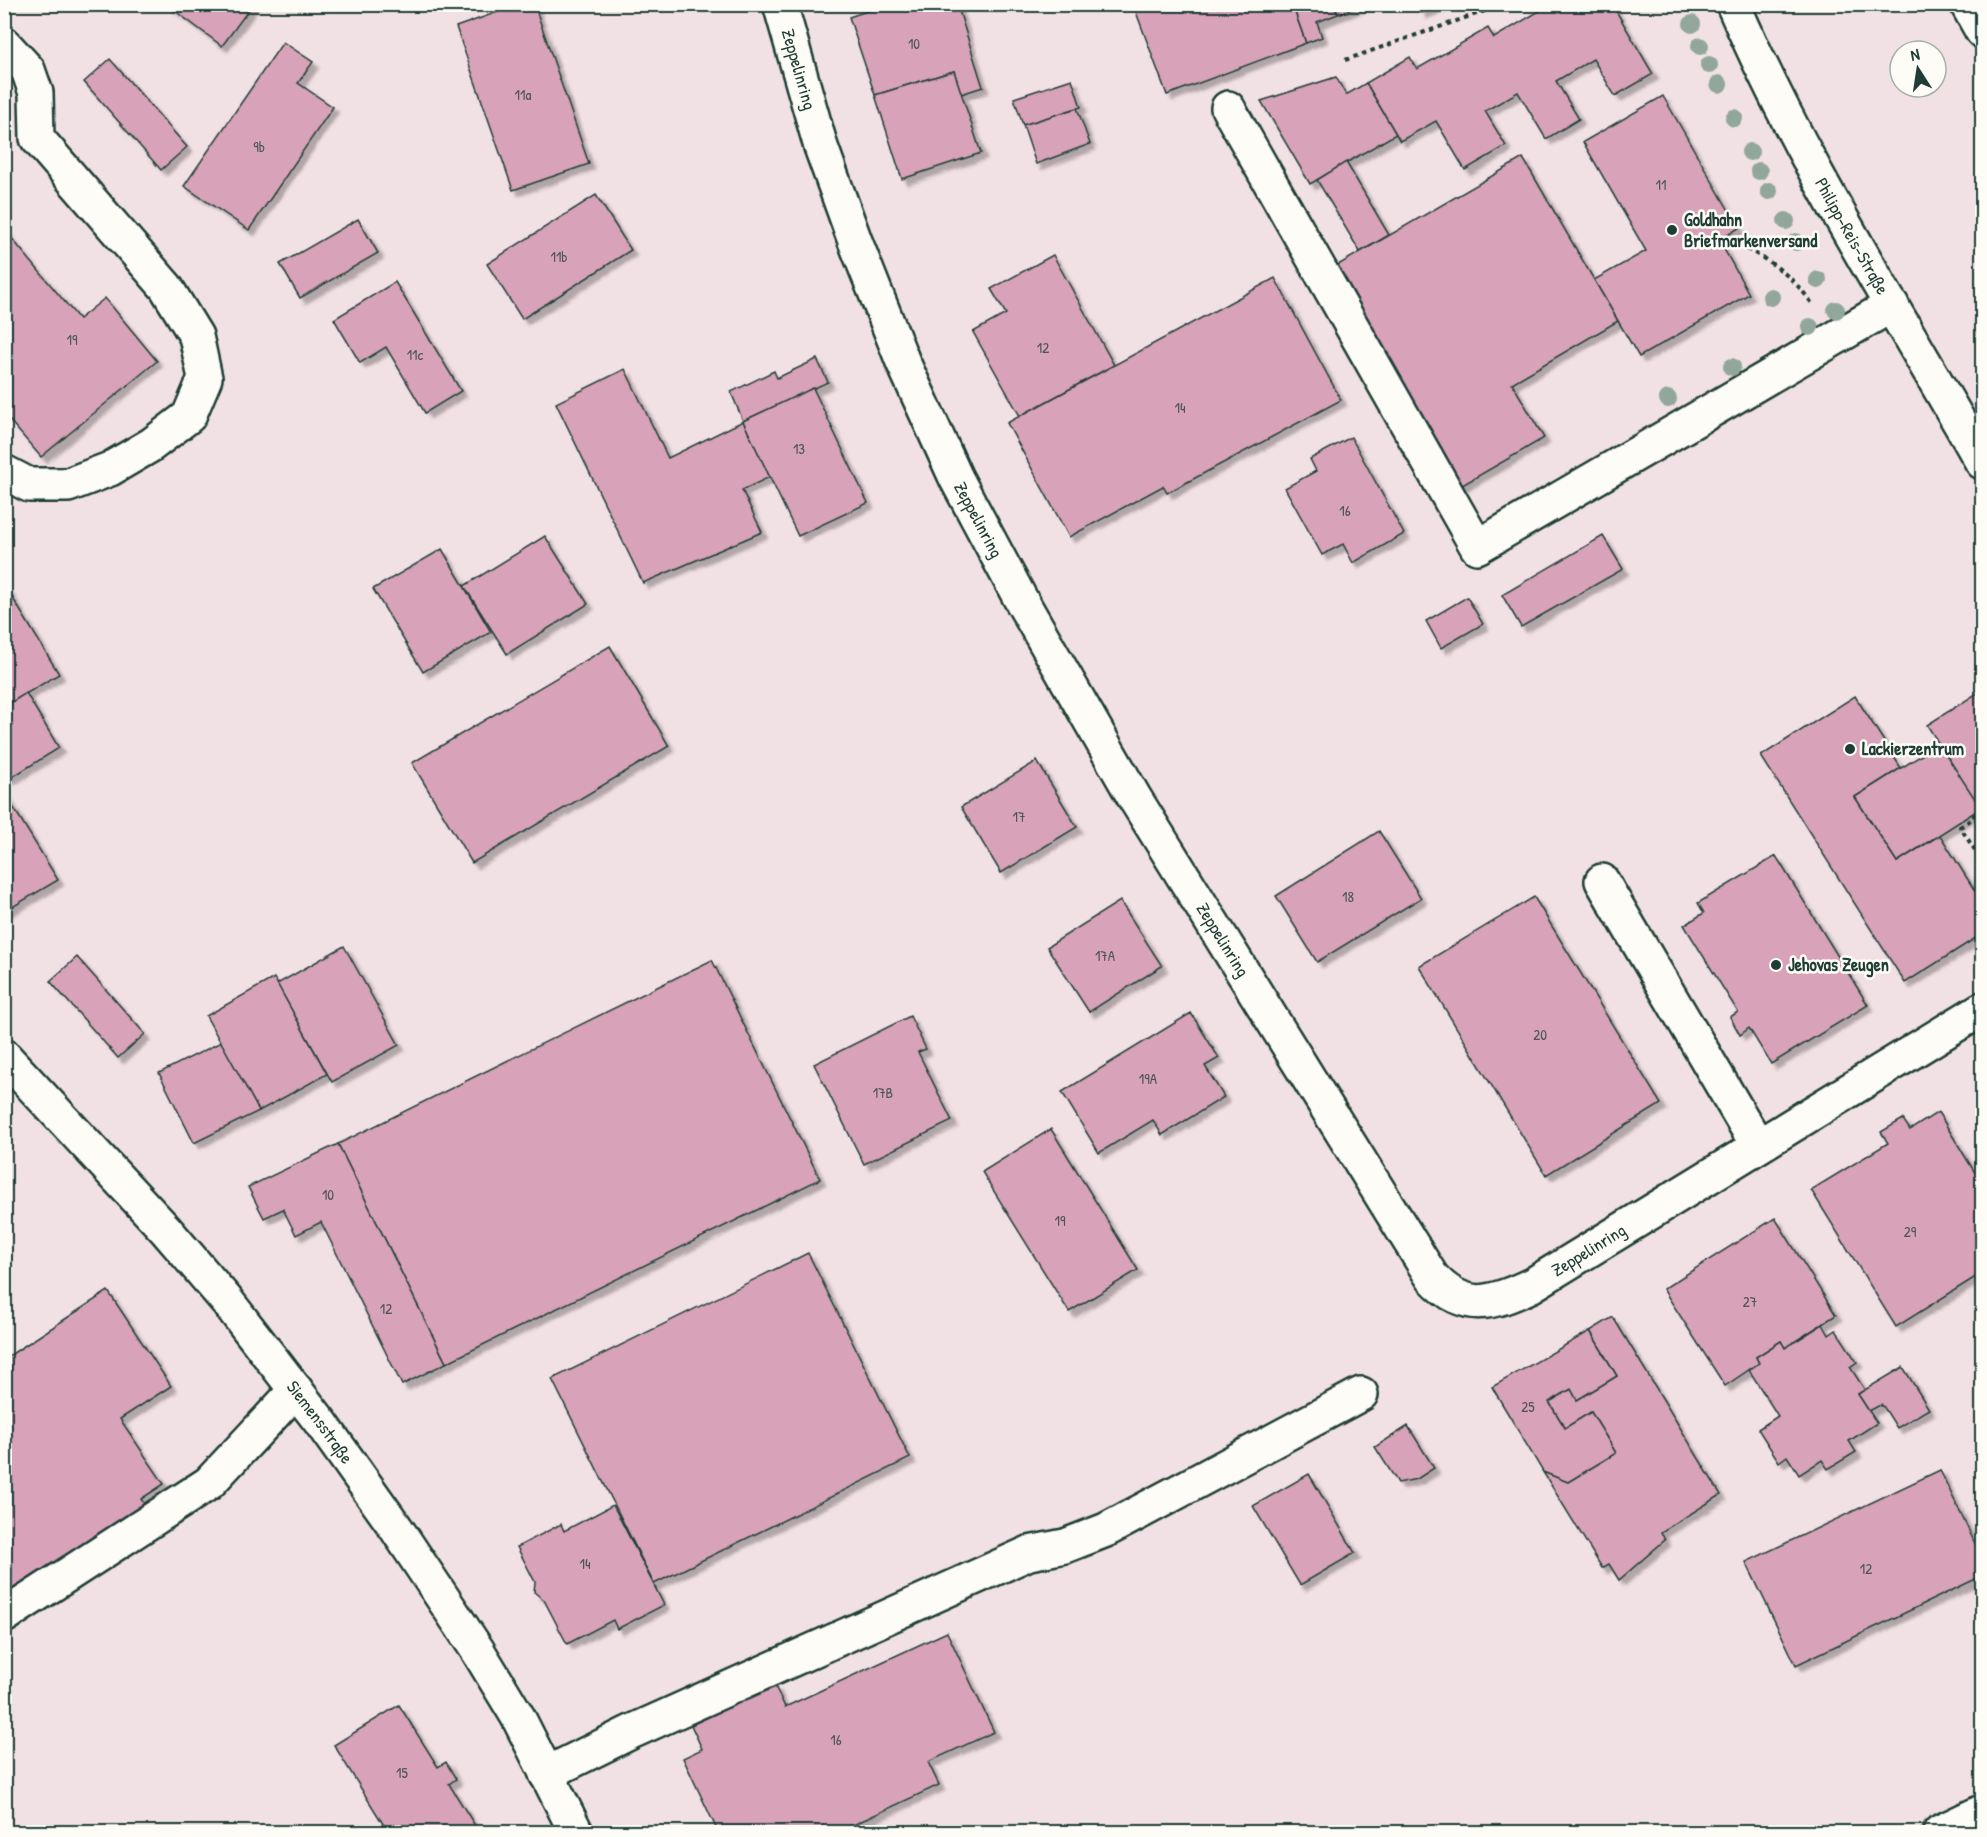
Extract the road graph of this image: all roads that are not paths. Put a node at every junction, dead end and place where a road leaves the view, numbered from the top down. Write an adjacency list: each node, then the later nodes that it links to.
1 (780, 4): 13 (street, Zeppelinring)
2 (1733, 4): 7 (street, Philipp-Reis-Straße)
3 (1967, 4): 4 (street)
4 (1983, 32)
5 (4, 44): 9 (street)
6 (1228, 108): 7 (street)
7 (1892, 305): 8 (street, Philipp-Reis-Straße)
8 (1983, 462)
9 (4, 472)
10 (1602, 881): 13 (street)
11 (1983, 1009): 13 (street, Zeppelinring)
12 (4, 1056): 14 (street, Siemensstraße)
13 (1758, 1146)
14 (296, 1390): 16 (street); 17 (street, Siemensstraße)
15 (1361, 1394): 17 (street)
16 (4, 1616)
17 (546, 1774): 19 (street, Siemensstraße)
18 (1983, 1812): 20 (street)
19 (576, 1833)
20 (1941, 1833)

